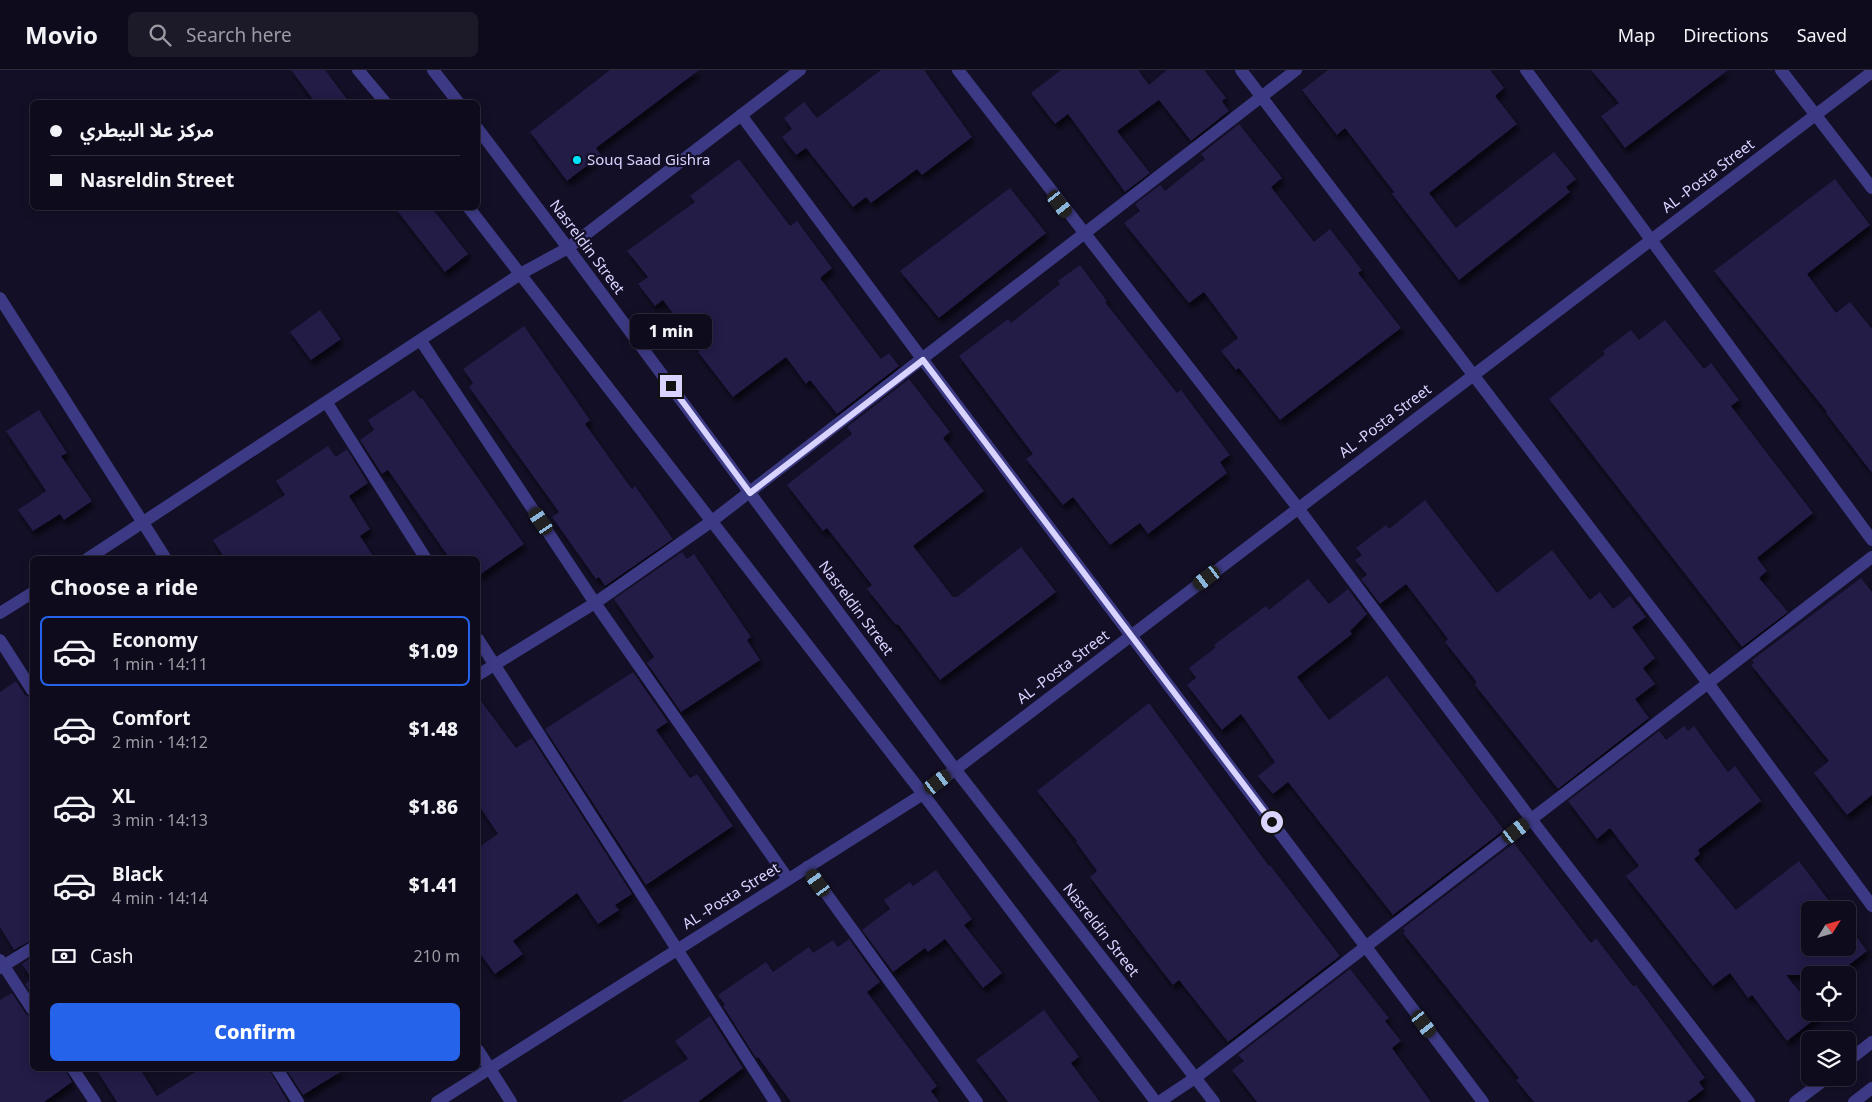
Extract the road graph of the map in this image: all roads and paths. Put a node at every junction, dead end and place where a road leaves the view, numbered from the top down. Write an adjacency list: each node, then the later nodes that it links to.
1 (358, 70): 11 (street)
2 (433, 70): 12 (street)
3 (800, 70): 14 (street)
4 (958, 70): 18 (street)
5 (1241, 70): 10 (street)
6 (1296, 70): 10 (street)
7 (1526, 70): 19 (street)
8 (1781, 70): 13 (street)
9 (1872, 72): 13 (street, AL -Posta Street)
10 (1261, 97): 18 (street); 25 (street)
11 (382, 100)
12 (456, 100)
13 (1816, 114): 16 (street); 19 (street, AL -Posta Street)
14 (741, 115): 20 (street); 24 (street)
15 (480, 132): 20 (street, Nasreldin Street)
16 (1872, 188)
17 (471, 210): 21 (street)
18 (1083, 234): 24 (street); 28 (street)
19 (1652, 239): 25 (street, AL -Posta Street); 31 (street)
20 (568, 248): 21 (street); 27 (street, Nasreldin Street)
21 (522, 273): 23 (street); 29 (street)
22 (0, 298): 30 (street)
23 (421, 341): 26 (street); 37 (street)
24 (923, 360): 27 (street); 39 (street)
25 (1474, 374): 28 (street, AL -Posta Street); 44 (street)
26 (326, 403): 30 (street); 34 (street)
27 (750, 493): 29 (street); 46 (street, Nasreldin Street)
28 (1298, 508): 39 (street, AL -Posta Street); 48 (street)
29 (712, 521): 37 (street); 47 (street)
30 (143, 523): 32 (street); 33 (street)
31 (1872, 540)
32 (92, 556)
33 (164, 556)
34 (424, 556)
35 (1872, 557): 44 (street)
36 (30, 594): 38 (street)
37 (595, 603): 42 (street); 50 (street)
38 (0, 613)
39 (1131, 635): 46 (street, AL -Posta Street); 52 (street)
40 (0, 640): 45 (street)
41 (480, 642): 42 (street)
42 (494, 665): 43 (street); 54 (street)
43 (480, 674)
44 (1708, 683): 48 (street); 51 (street)
45 (30, 687)
46 (955, 769): 47 (street, AL -Posta Street); 63 (street, Nasreldin Street)
47 (923, 794): 49 (street, AL -Posta Street); 72 (street)
48 (1531, 819): 52 (street); 75 (street)
49 (807, 867): 50 (street, AL -Posta Street); 71 (street)
50 (788, 879): 54 (street, AL -Posta Street)
51 (1872, 906)
52 (1366, 947): 63 (street); 74 (street)
53 (30, 949): 55 (street)
54 (677, 950): 60 (street, AL -Posta Street); 70 (street)
55 (1, 964): 56 (street)
56 (30, 1006)
57 (1872, 1042): 59 (street)
58 (480, 1053): 60 (street)
59 (1856, 1055)
60 (489, 1069): 68 (street, AL -Posta Street); 69 (street)
61 (74, 1071): 66 (street)
62 (278, 1071): 67 (street)
63 (1195, 1078): 72 (street); 73 (street, Nasreldin Street)
64 (1816, 1086): 76 (street)
65 (1872, 1088): 77 (street)
66 (95, 1102)
67 (298, 1102)
68 (437, 1102)
69 (510, 1102)
70 (775, 1102)
71 (977, 1102)
72 (1158, 1102)
73 (1214, 1102)
74 (1483, 1102)
75 (1749, 1102)
76 (1795, 1102)
77 (1854, 1102)

